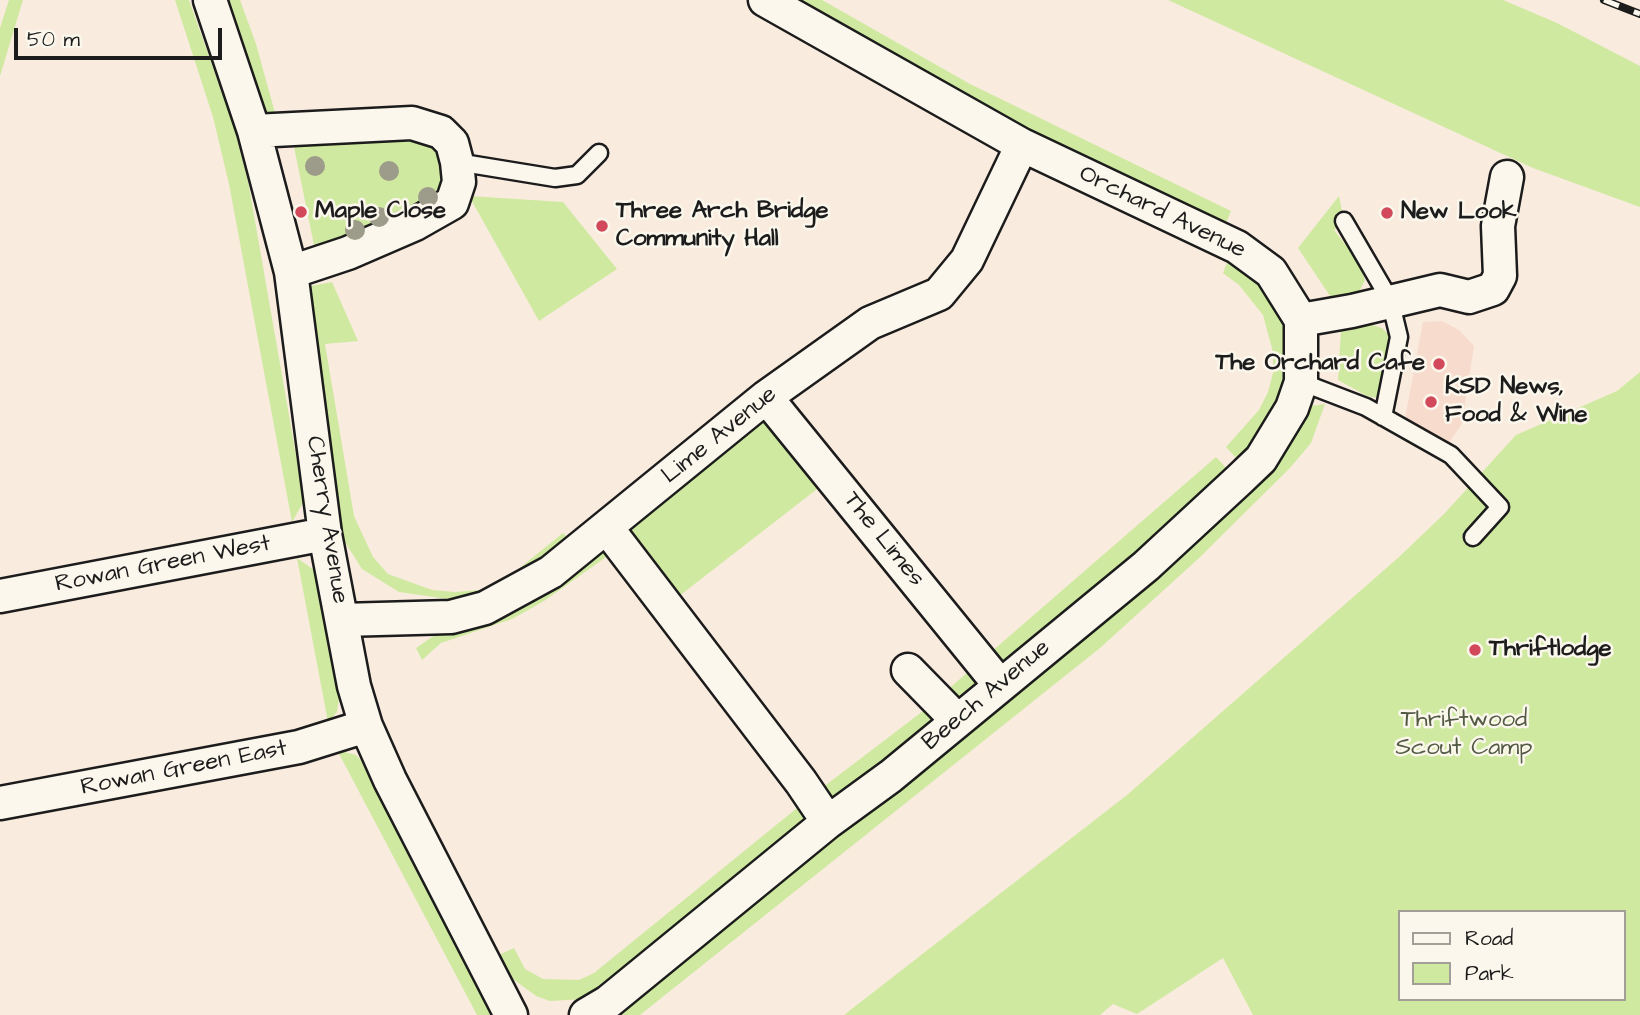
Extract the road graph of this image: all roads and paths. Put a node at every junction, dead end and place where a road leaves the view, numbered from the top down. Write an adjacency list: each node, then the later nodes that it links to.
1 (210, 0): 3 (street, Cherry Avenue)
2 (765, 0): 4 (street, Orchard Avenue)
3 (254, 131): 6 (street); 9 (street, Cherry Avenue)
4 (1022, 145): 11 (street, Orchard Avenue); 13 (street, Lime Avenue)
5 (599, 153): 6 (lane)
6 (457, 162): 9 (street)
7 (1507, 177): 10 (street)
8 (1344, 221): 10 (lane)
9 (292, 272): 16 (street, Cherry Avenue)
10 (1390, 300): 11 (street); 14 (lane)
11 (1301, 320): 12 (street, Beech Avenue)
12 (1301, 382): 14 (lane); 21 (street, Beech Avenue)
13 (766, 397): 15 (street, Lime Avenue); 21 (street, The Limes)
14 (1383, 417): 17 (lane)
15 (607, 528): 19 (street, Lime Avenue); 25 (street)
16 (326, 534): 18 (street, Rowan Green West); 19 (street, Cherry Avenue)
17 (1473, 537)
18 (0, 596)
19 (342, 620): 23 (street, Cherry Avenue)
20 (908, 670): 22 (street)
21 (999, 684): 22 (street, Beech Avenue)
22 (957, 720): 25 (street, Beech Avenue)
23 (366, 726): 24 (street, Rowan Green East); 26 (street, Cherry Avenue)
24 (0, 803)
25 (828, 822): 27 (street, Beech Avenue)
26 (511, 1015)
27 (586, 1015)

